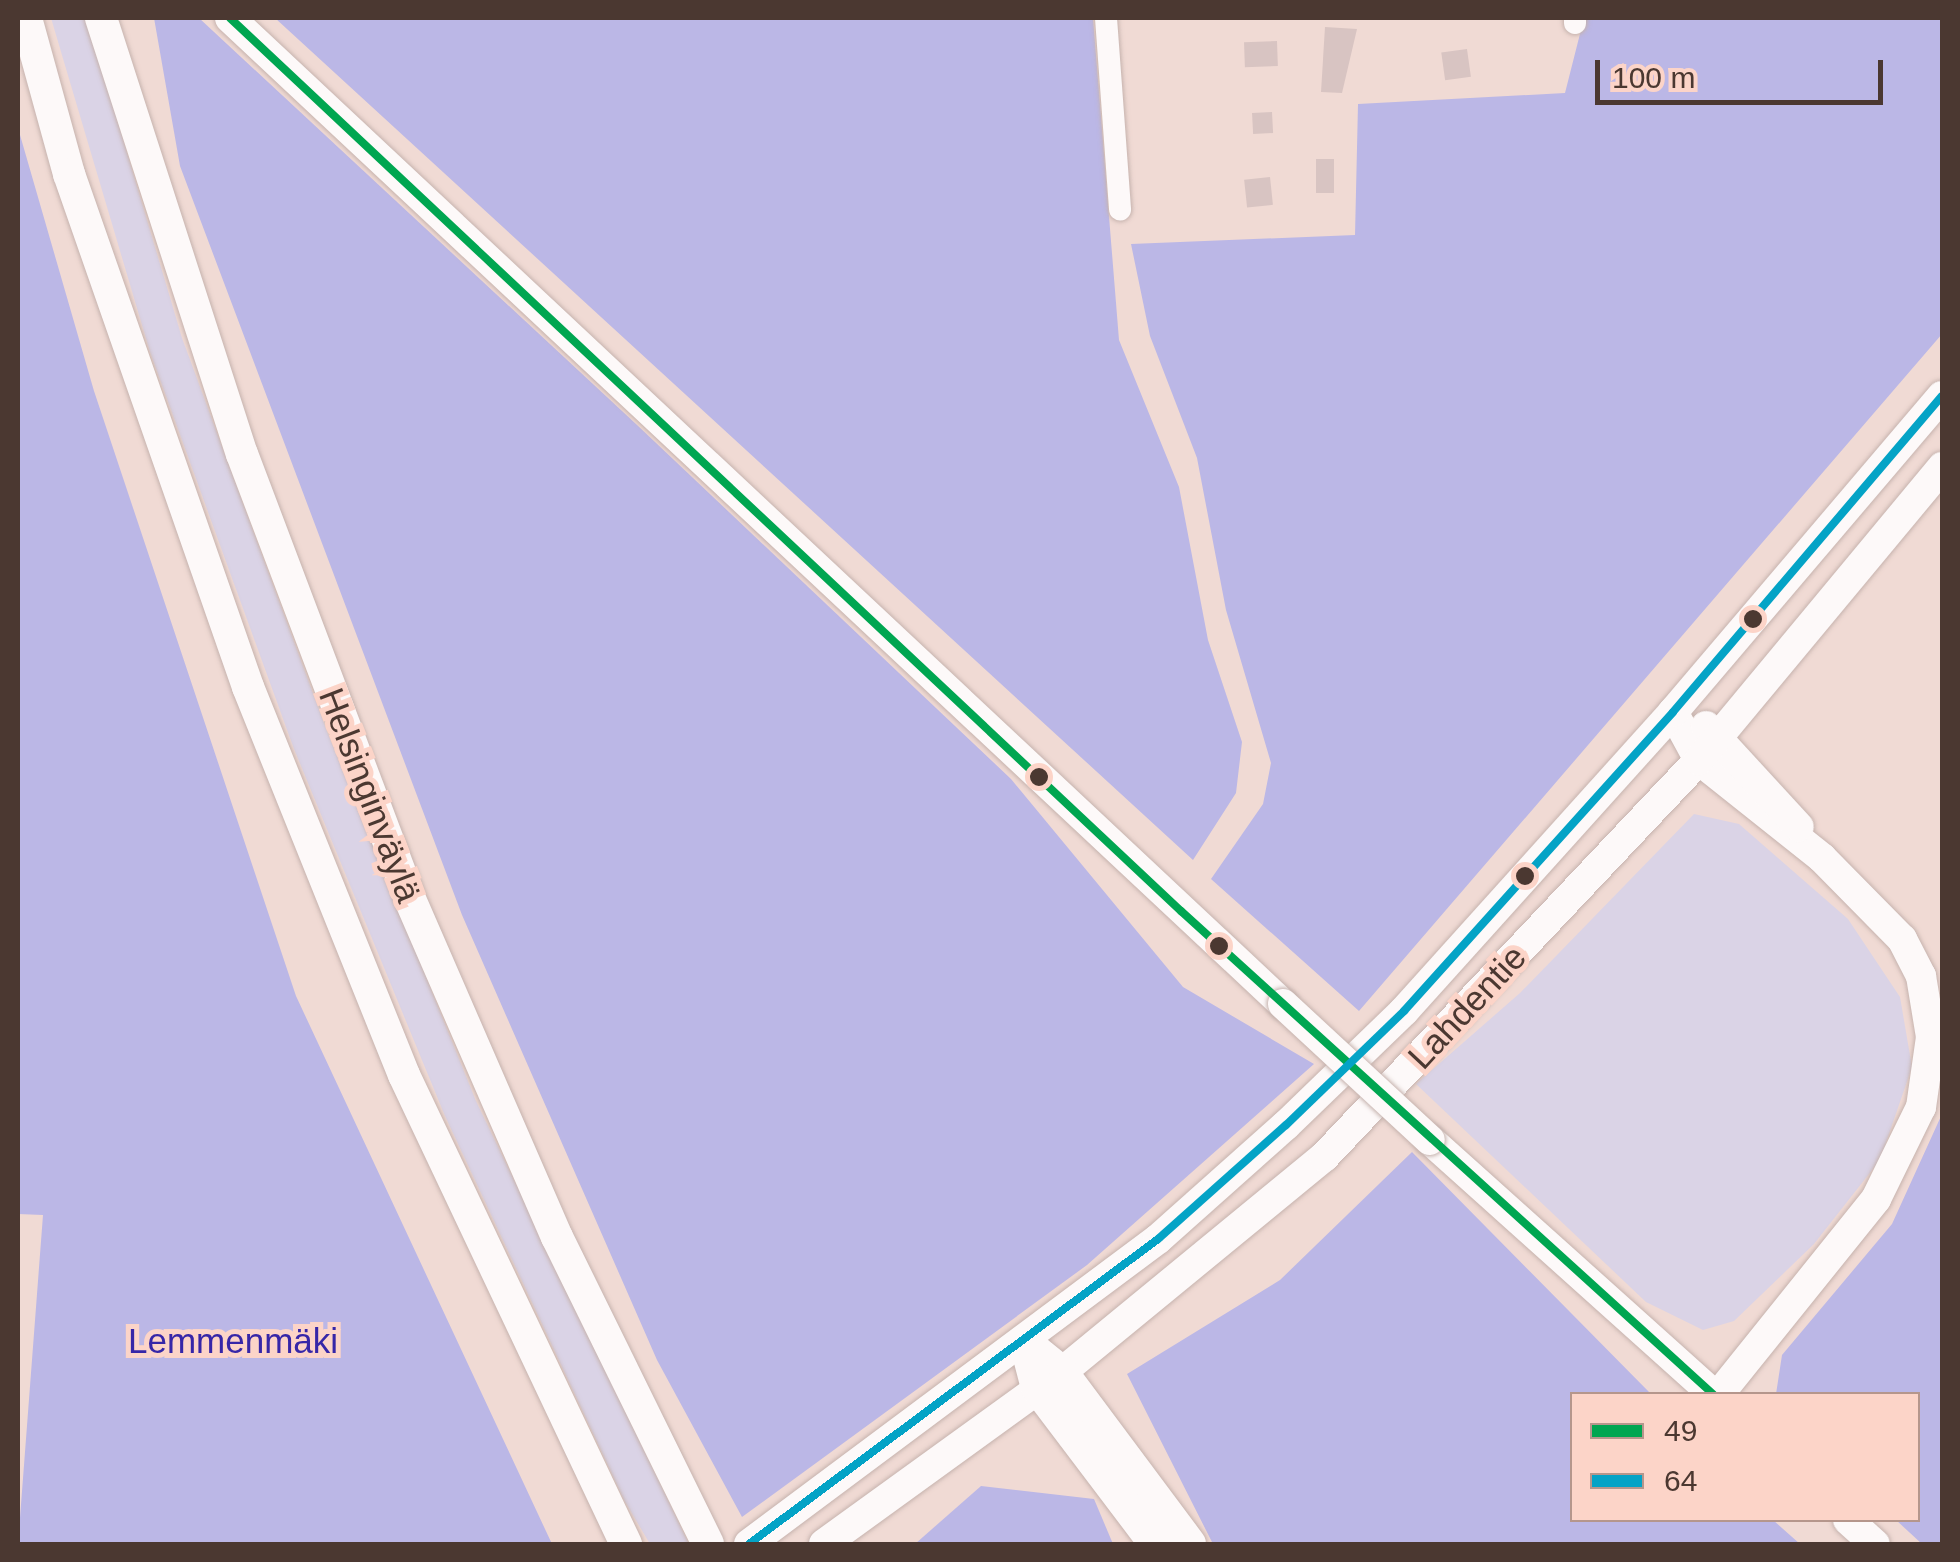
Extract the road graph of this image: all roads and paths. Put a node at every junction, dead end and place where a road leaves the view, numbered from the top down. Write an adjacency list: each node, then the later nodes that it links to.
1 (26, 18): 18 (highway, Helsinginväylä)
2 (101, 18): 17 (highway, Helsinginväylä)
3 (230, 18): 14 (main road, bridge)
4 (1106, 18): 5 (street)
5 (1120, 209)
6 (1942, 396): 8 (main road, Lahdentie)
7 (1942, 467): 9 (main road, Lahdentie)
8 (1673, 712): 9 (main road); 10 (main road); 12 (main road, Lahdentie)
9 (1722, 733): 10 (main road, Lahdentie); 11 (main road)
10 (1699, 760): 11 (main road); 13 (main road, Lahdentie)
11 (1822, 858): 15 (main road)
12 (1025, 1342): 13 (highway); 19 (main road, Lahdentie)
13 (1050, 1380): 20 (main road, Lahdentie); 21 (highway); 22 (highway)
14 (1714, 1392)
15 (1718, 1392)
16 (1850, 1522): 23 (main road)
17 (703, 1535)
18 (619, 1544)
19 (749, 1544)
20 (824, 1544)
21 (1155, 1544)
22 (1190, 1544)
23 (1875, 1544)

